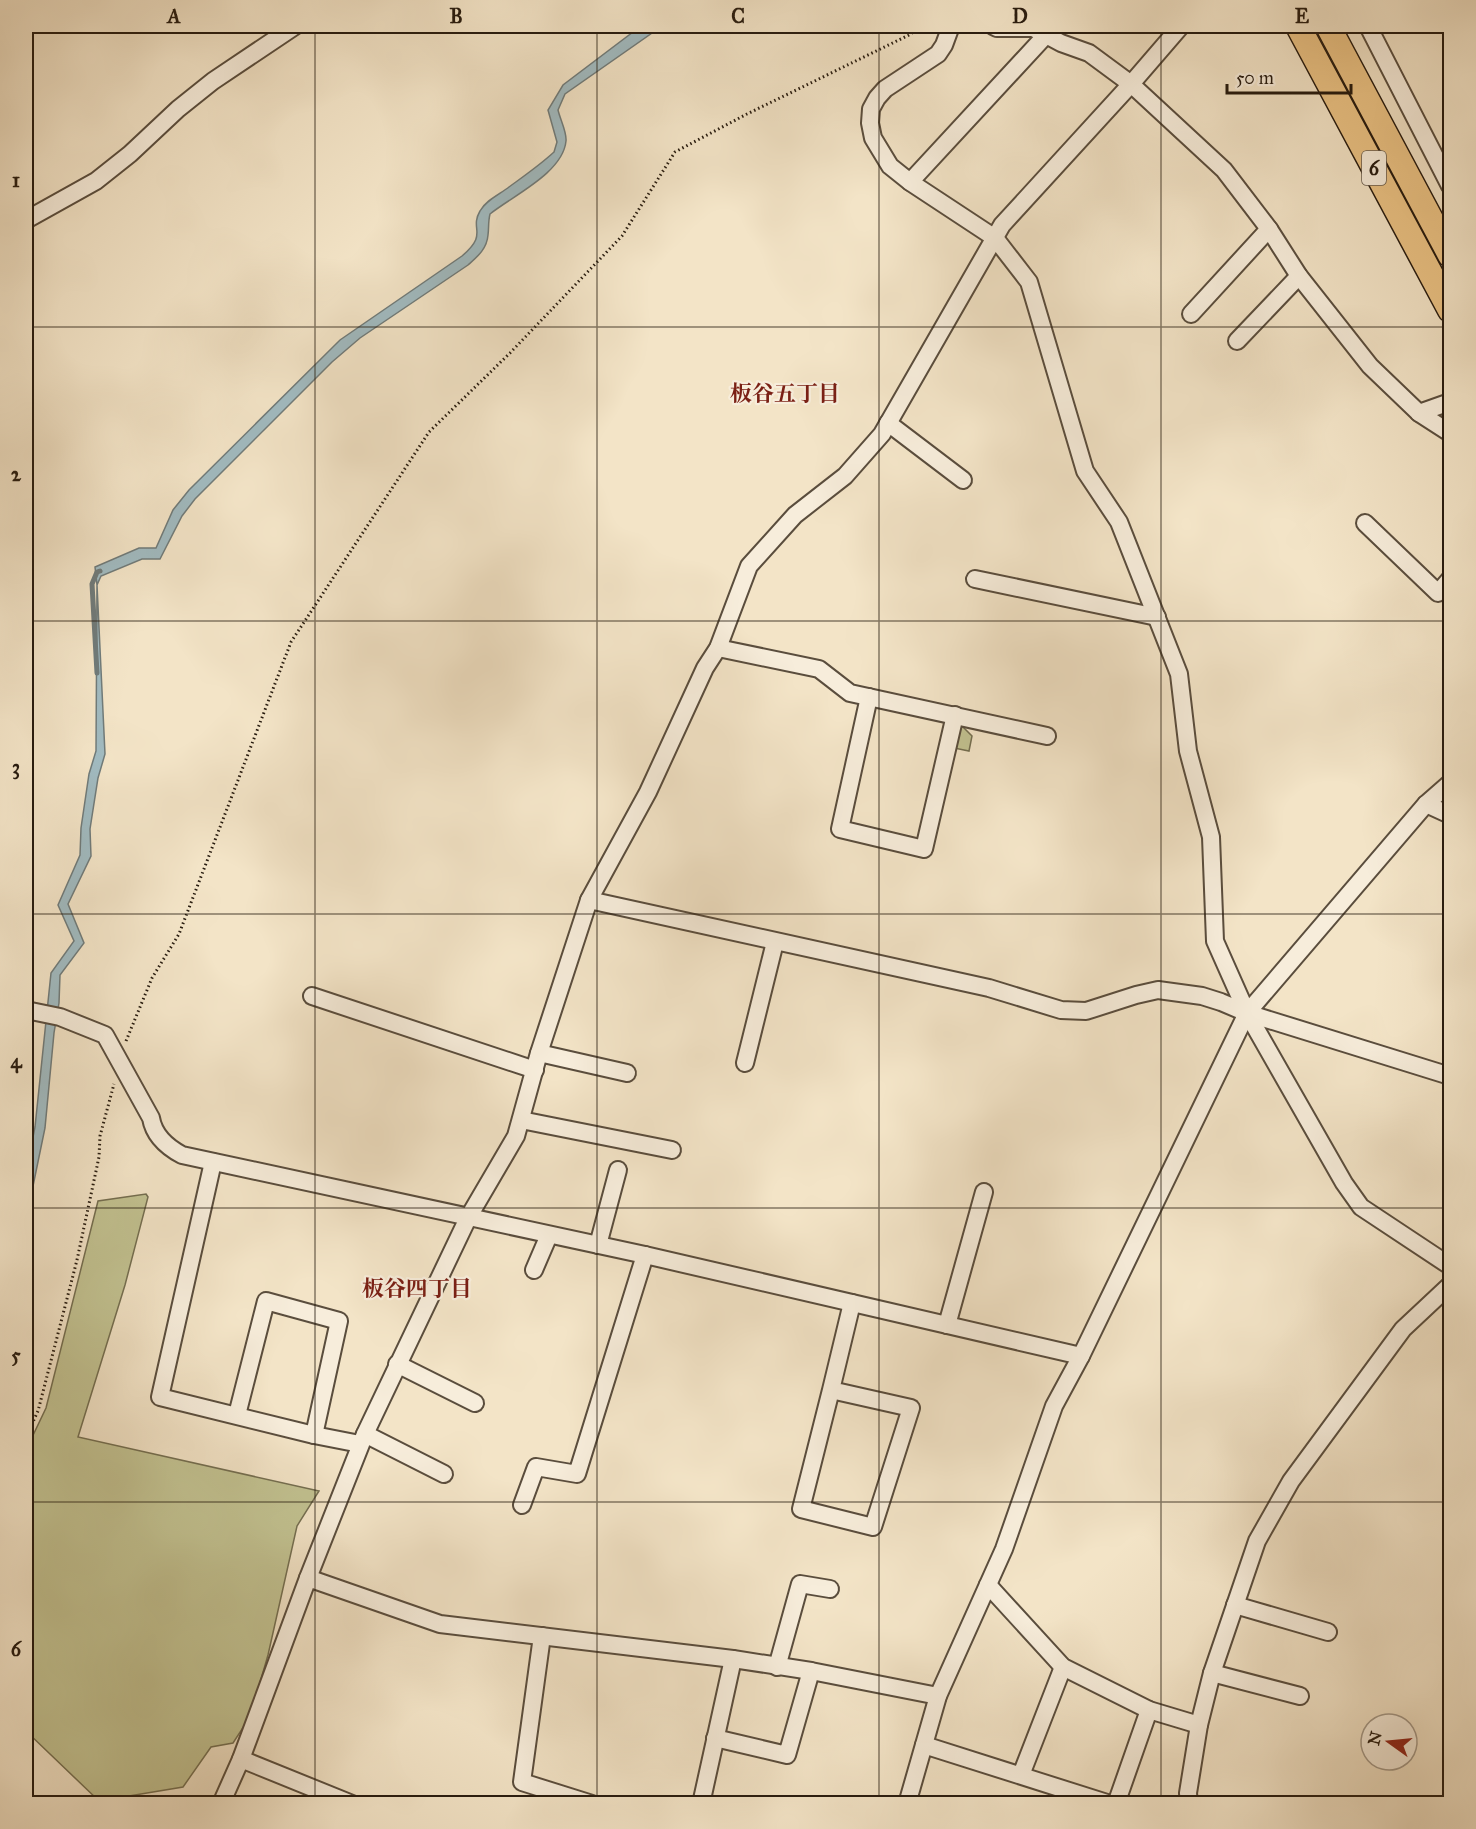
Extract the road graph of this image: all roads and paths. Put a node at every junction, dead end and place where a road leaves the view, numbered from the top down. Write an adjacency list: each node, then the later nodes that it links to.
1 (295, 26): 13 (street)
2 (923, 26): 43 (path)
3 (951, 26): 11 (street)
4 (993, 26): 9 (street)
5 (1181, 26): 10 (street)
6 (1298, 26): 18 (highway, 6)
7 (1328, 26): 16 (highway, 6)
8 (1368, 26): 12 (street)
9 (1046, 35): 10 (street); 11 (street)
10 (1131, 84): 14 (street); 15 (street)
11 (910, 182): 15 (street)
12 (1450, 186)
13 (26, 220)
14 (1269, 229): 17 (street); 19 (street)
15 (995, 238): 23 (street); 29 (street)
16 (1450, 255)
17 (1299, 276): 20 (street); 22 (street)
18 (1450, 310)
19 (1191, 314)
20 (1237, 341)
21 (1450, 402): 22 (street)
22 (1419, 413): 24 (street)
23 (888, 423): 25 (street); 30 (street)
24 (1450, 433)
25 (963, 480)
26 (1365, 523): 28 (street)
27 (975, 579): 29 (street)
28 (1450, 579)
29 (1156, 617): 41 (street)
30 (718, 648): 31 (street); 37 (street)
31 (869, 697): 32 (street); 32 (street)
32 (955, 716): 33 (street)
33 (1047, 736)
34 (1450, 783): 35 (street)
35 (1426, 804): 36 (street); 41 (street)
36 (1450, 815)
37 (589, 900): 38 (street); 42 (street)
38 (775, 942): 41 (street); 44 (street)
39 (312, 996): 45 (street)
40 (26, 1010): 43 (street)
41 (1247, 1013): 47 (street); 57 (street); 62 (street)
42 (539, 1053): 45 (street); 46 (street)
43 (120, 1062): 50 (street); 68 (path)
44 (745, 1063)
45 (534, 1070): 48 (street)
46 (627, 1073)
47 (1450, 1076)
48 (521, 1120): 49 (street); 53 (street)
49 (672, 1150)
50 (213, 1162): 53 (street); 66 (street)
51 (618, 1170): 55 (street)
52 (984, 1192): 61 (street)
53 (468, 1218): 54 (street); 63 (street)
54 (549, 1235): 55 (street); 58 (street)
55 (598, 1245): 56 (street)
56 (645, 1255): 60 (street); 71 (street)
57 (1450, 1266)
58 (534, 1270)
59 (1450, 1285): 75 (street)
60 (852, 1303): 61 (street); 64 (street)
61 (947, 1325): 62 (street)
62 (1081, 1356): 73 (street)
63 (397, 1365): 65 (street); 69 (street)
64 (831, 1390): 64 (street)
65 (475, 1403)
66 (237, 1414): 67 (street); 67 (street)
67 (314, 1435): 69 (street)
68 (26, 1437)
69 (362, 1439): 70 (street); 72 (street)
70 (444, 1474)
71 (522, 1505)
72 (308, 1578): 77 (street); 89 (street)
73 (988, 1585): 80 (street); 83 (street)
74 (831, 1589): 79 (street)
75 (1235, 1605): 76 (street); 82 (street)
76 (1328, 1632)
77 (542, 1636): 78 (street); 93 (street)
78 (733, 1659): 79 (street); 87 (street)
79 (777, 1667): 81 (street)
80 (1063, 1667): 85 (street); 90 (street)
81 (811, 1671): 83 (street); 87 (street)
82 (1212, 1673): 84 (street); 86 (street)
83 (938, 1696): 88 (street)
84 (1300, 1696)
85 (1149, 1710): 86 (street); 97 (street)
86 (1199, 1725): 98 (street)
87 (715, 1738): 94 (street)
88 (924, 1745): 90 (street); 95 (street)
89 (241, 1759): 91 (street); 92 (street)
90 (1021, 1775): 96 (street)
91 (221, 1803)
92 (352, 1803)
93 (592, 1803)
94 (701, 1803)
95 (907, 1803)
96 (1110, 1803)
97 (1116, 1803)
98 (1189, 1803)

